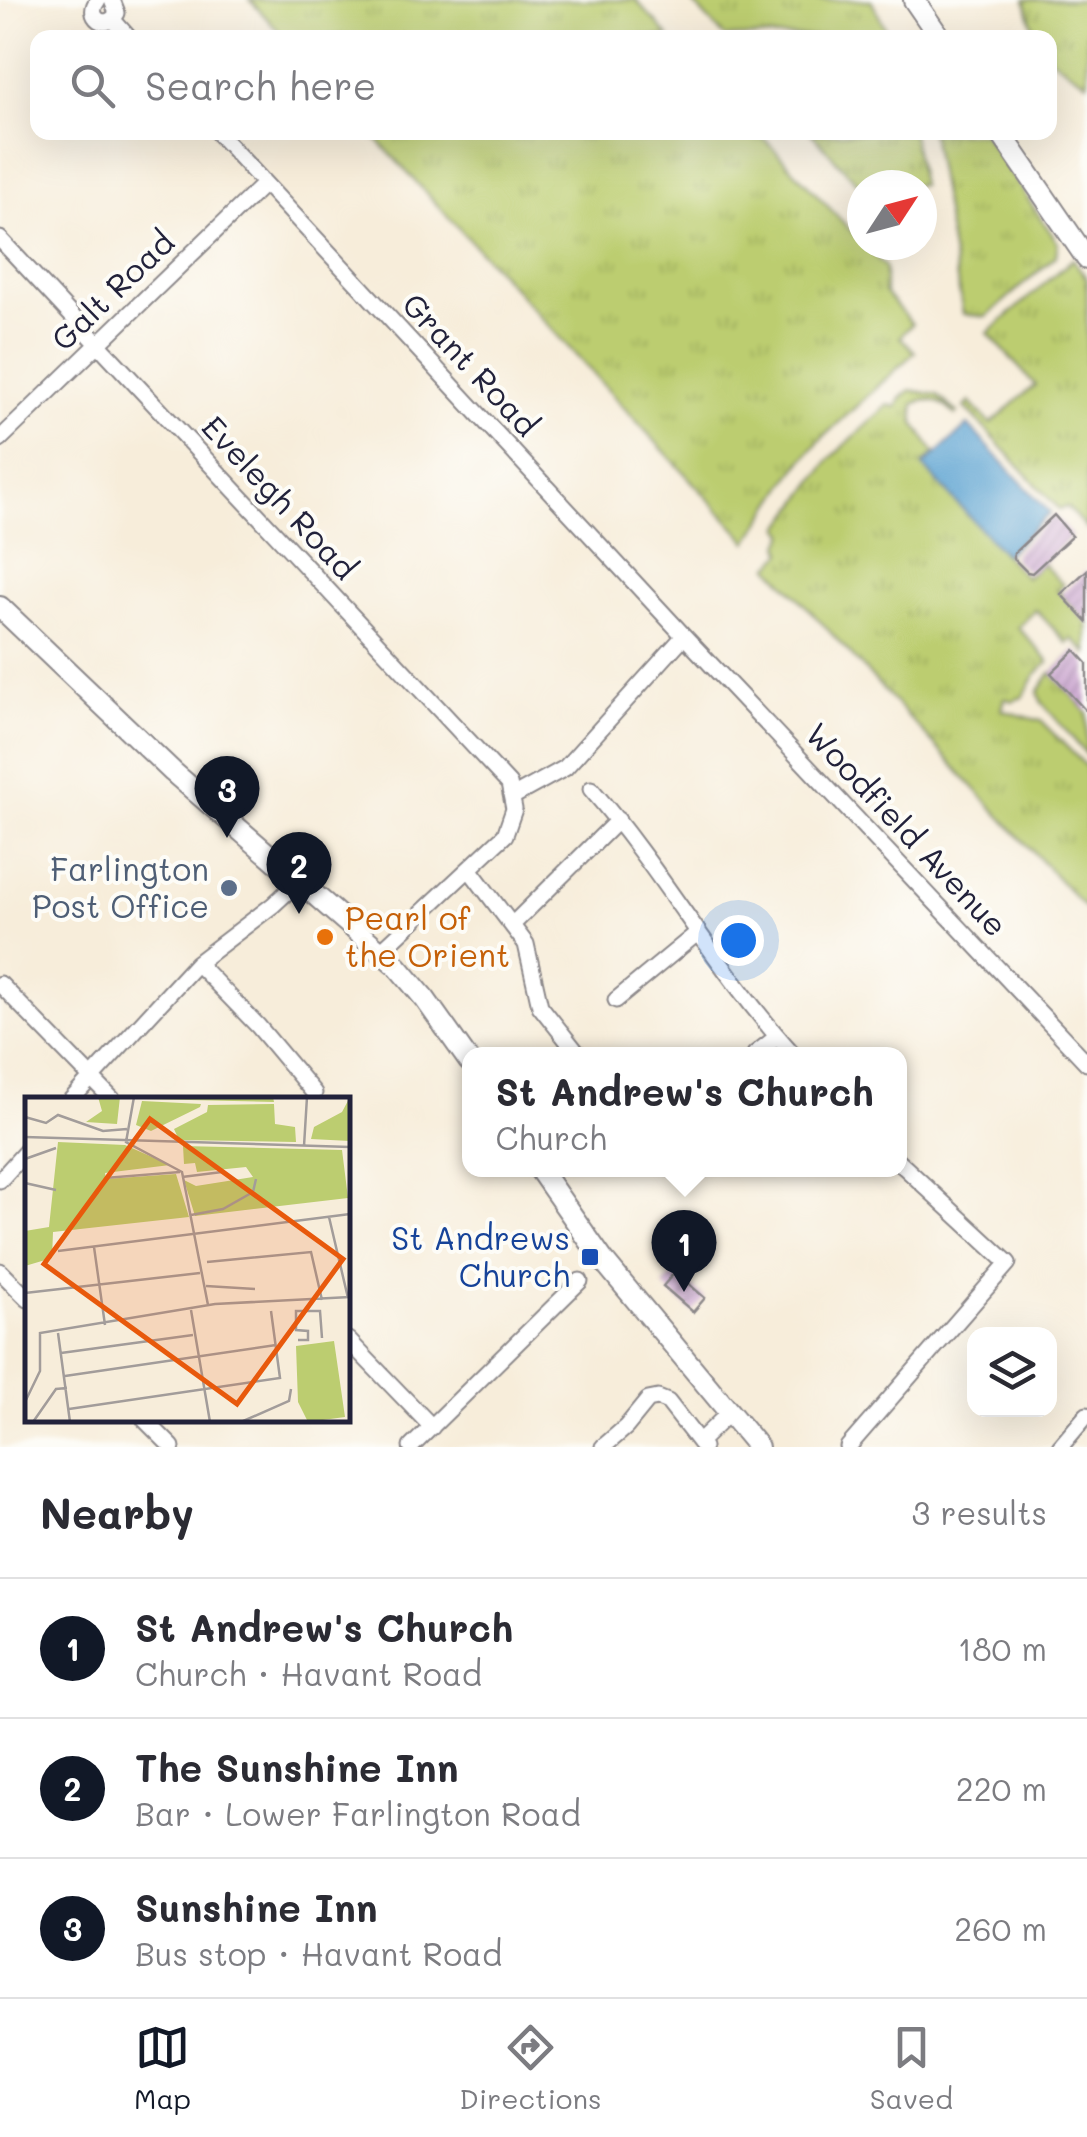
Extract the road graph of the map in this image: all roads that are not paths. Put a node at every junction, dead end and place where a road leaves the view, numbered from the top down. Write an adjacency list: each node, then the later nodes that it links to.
1 (98, 0): 4 (street)
2 (112, 0): 4 (street)
3 (914, 0): 6 (main road)
4 (113, 20): 5 (street)
5 (122, 30)
6 (935, 30)
7 (224, 140): 9 (street, Grant Road)
8 (1005, 140): 11 (main road)
9 (264, 184): 12 (street, Galt Road); 15 (street, Grant Road)
10 (0, 239): 12 (street, Evelegh Road)
11 (1087, 259)
12 (97, 344): 13 (street, Galt Road); 17 (street, Evelegh Road)
13 (0, 438)
14 (0, 607): 20 (main road)
15 (684, 636): 17 (street); 32 (street, Woodfield Avenue)
16 (591, 789): 18 (street)
17 (514, 796): 19 (street)
18 (618, 820): 21 (street); 22 (street)
19 (470, 870): 21 (street); 23 (street)
20 (298, 881): 23 (main road); 24 (street)
21 (514, 924): 28 (street)
22 (696, 934): 26 (street); 27 (street)
23 (381, 951): 31 (main road)
24 (197, 963): 33 (street); 35 (street)
25 (0, 984): 33 (street)
26 (616, 1000)
27 (777, 1037): 29 (street); 30 (street)
28 (572, 1047)
29 (764, 1047)
30 (786, 1047)
31 (462, 1051)
32 (1087, 1063)
33 (90, 1077): 36 (street); 37 (street)
34 (329, 1081): 35 (street)
35 (311, 1096)
36 (73, 1097)
37 (110, 1097)
38 (25, 1152): 41 (street)
39 (907, 1169): 55 (street)
40 (545, 1177): 46 (main road)
41 (0, 1180)
42 (0, 1270): 44 (street)
43 (580, 1281): 49 (street)
44 (25, 1296)
45 (350, 1342): 49 (street)
46 (728, 1414): 50 (street); 54 (main road)
47 (1087, 1415): 56 (street)
48 (148, 1422): 51 (street)
49 (432, 1427): 52 (street)
50 (701, 1445): 53 (street)
51 (172, 1447)
52 (411, 1447)
53 (604, 1447)
54 (758, 1447)
55 (848, 1447)
56 (1060, 1447)

